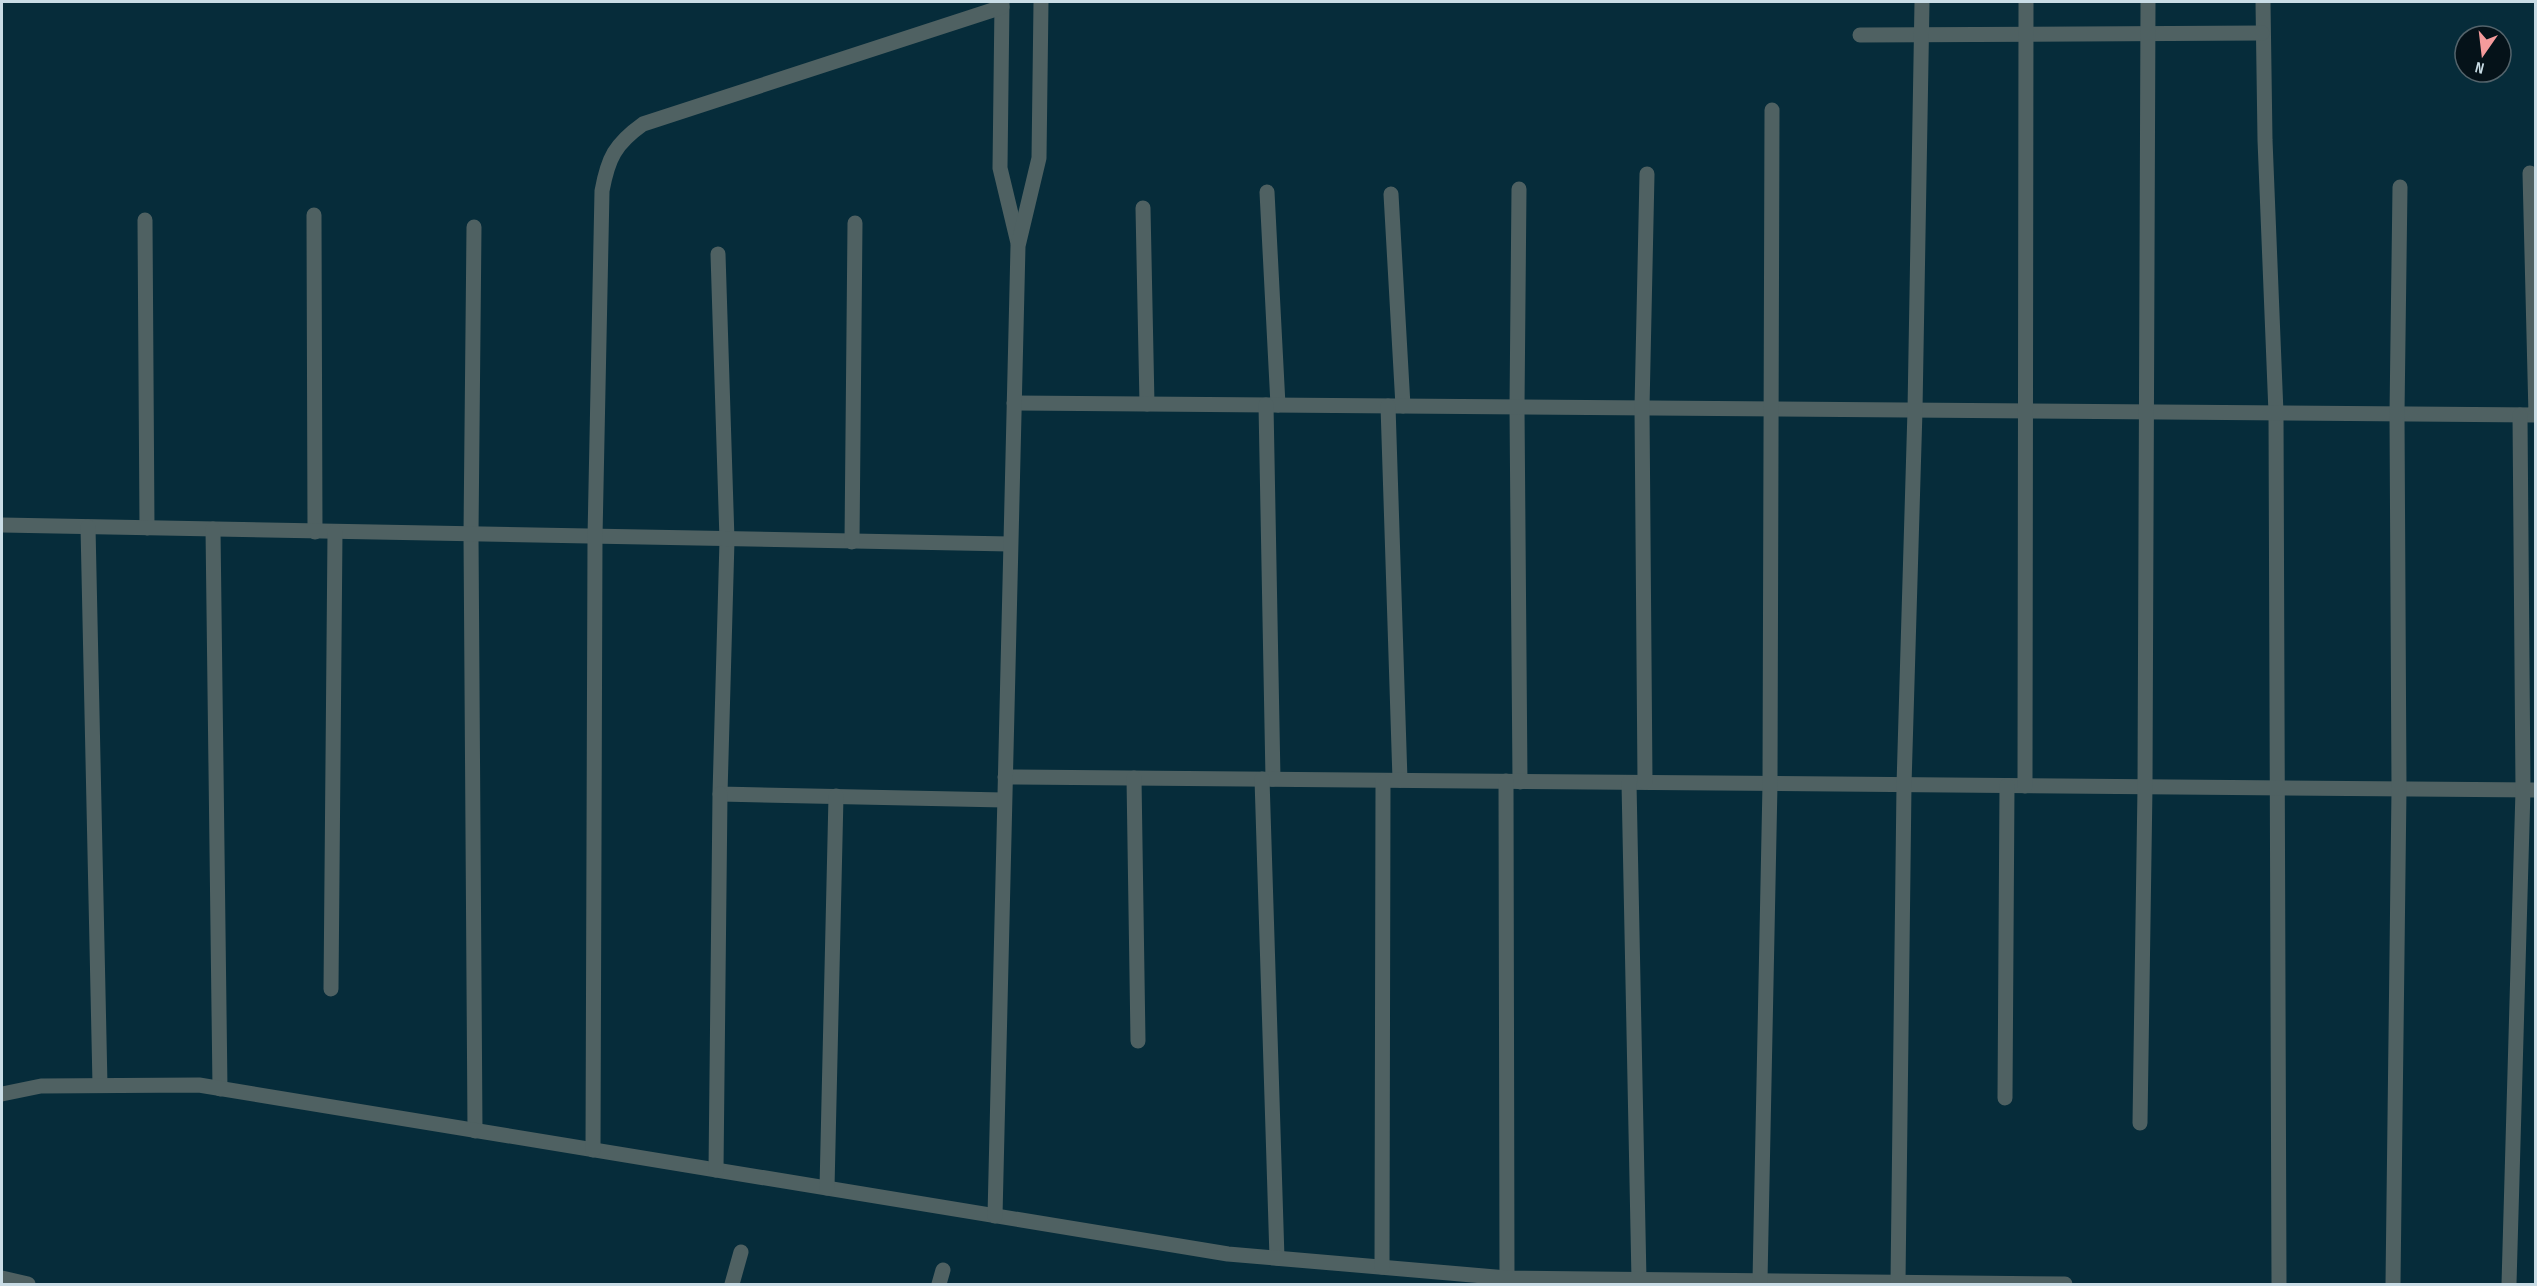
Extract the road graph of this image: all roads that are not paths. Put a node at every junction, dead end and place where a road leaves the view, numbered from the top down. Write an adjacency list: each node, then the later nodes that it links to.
1 (1041, 2): 24 (street)
2 (1922, 2): 7 (street)
3 (2026, 2): 10 (street)
4 (2148, 2): 8 (street)
5 (2263, 2): 9 (street)
6 (1002, 4): 24 (street); 46 (street)
7 (1922, 33): 10 (street); 11 (street); 33 (street)
8 (2147, 33): 9 (street); 10 (street); 35 (street)
9 (2262, 33): 36 (street)
10 (2027, 34): 34 (street)
11 (1860, 35)
12 (1772, 111): 32 (street)
13 (2530, 173): 38 (street)
14 (1647, 174): 31 (street)
15 (2400, 187): 37 (street)
16 (1519, 189): 30 (street)
17 (1267, 192): 28 (street)
18 (1392, 194): 29 (street)
19 (1143, 208): 27 (street)
20 (314, 215): 43 (street)
21 (145, 220): 41 (street)
22 (855, 223): 48 (street)
23 (474, 227): 45 (street)
24 (1018, 246): 26 (street)
25 (718, 254): 47 (street)
26 (1014, 403): 27 (street); 49 (street)
27 (1148, 404): 28 (street)
28 (1272, 405): 29 (street); 52 (street)
29 (1395, 406): 30 (street); 53 (street)
30 (1517, 407): 31 (street); 55 (street)
31 (1642, 408): 32 (street); 56 (street)
32 (1770, 409): 33 (street); 58 (street)
33 (1915, 410): 34 (street); 59 (street)
34 (2027, 411): 35 (street); 61 (street)
35 (2146, 412): 36 (street); 62 (street)
36 (2276, 413): 37 (street); 63 (street)
37 (2397, 414): 38 (street); 64 (street)
38 (2520, 415): 65 (street)
39 (2, 525): 40 (street)
40 (88, 527): 41 (street); 71 (street)
41 (147, 528): 42 (street)
42 (213, 530): 43 (street); 72 (street)
43 (315, 532): 44 (street)
44 (335, 532): 45 (street); 69 (street)
45 (471, 534): 46 (street); 76 (street)
46 (595, 537): 47 (street); 77 (street)
47 (727, 540): 48 (street); 66 (street)
48 (852, 542): 49 (street)
49 (1010, 544): 50 (street)
50 (1005, 777): 51 (street); 68 (street)
51 (1134, 778): 52 (street); 70 (street)
52 (1268, 779): 54 (street); 82 (street)
53 (1400, 780): 54 (street); 55 (street)
54 (1383, 781): 83 (street)
55 (1513, 781): 57 (street); 85 (street)
56 (1645, 782): 57 (street); 58 (street)
57 (1629, 783): 86 (street)
58 (1770, 784): 59 (street); 87 (street)
59 (1904, 785): 60 (street); 88 (street)
60 (2007, 786): 61 (street); 74 (street)
61 (2025, 786): 62 (street)
62 (2145, 787): 63 (street); 75 (street)
63 (2275, 788): 64 (street); 92 (street)
64 (2399, 789): 65 (street); 93 (street)
65 (2529, 790): 94 (street)
66 (720, 794): 67 (street); 78 (street)
67 (836, 796): 68 (street); 79 (street)
68 (1004, 800): 80 (street)
69 (331, 988)
70 (1138, 1041)
71 (100, 1085): 72 (street); 73 (street)
72 (220, 1089): 76 (street)
73 (2, 1094)
74 (2006, 1098)
75 (2140, 1123)
76 (475, 1131): 77 (street)
77 (593, 1150): 78 (street)
78 (716, 1170): 79 (street)
79 (827, 1188): 80 (street)
80 (994, 1216): 82 (street)
81 (741, 1252): 90 (street)
82 (1277, 1258): 83 (street)
83 (1382, 1267): 85 (street)
84 (2, 1278): 89 (street)
85 (1507, 1278): 86 (street)
86 (1639, 1280): 87 (street)
87 (1760, 1281): 88 (street)
88 (1898, 1282): 91 (street)
89 (28, 1284)
90 (732, 1284)
91 (2065, 1284)
92 (2279, 1284)
93 (2392, 1284)
94 (2509, 1284)

